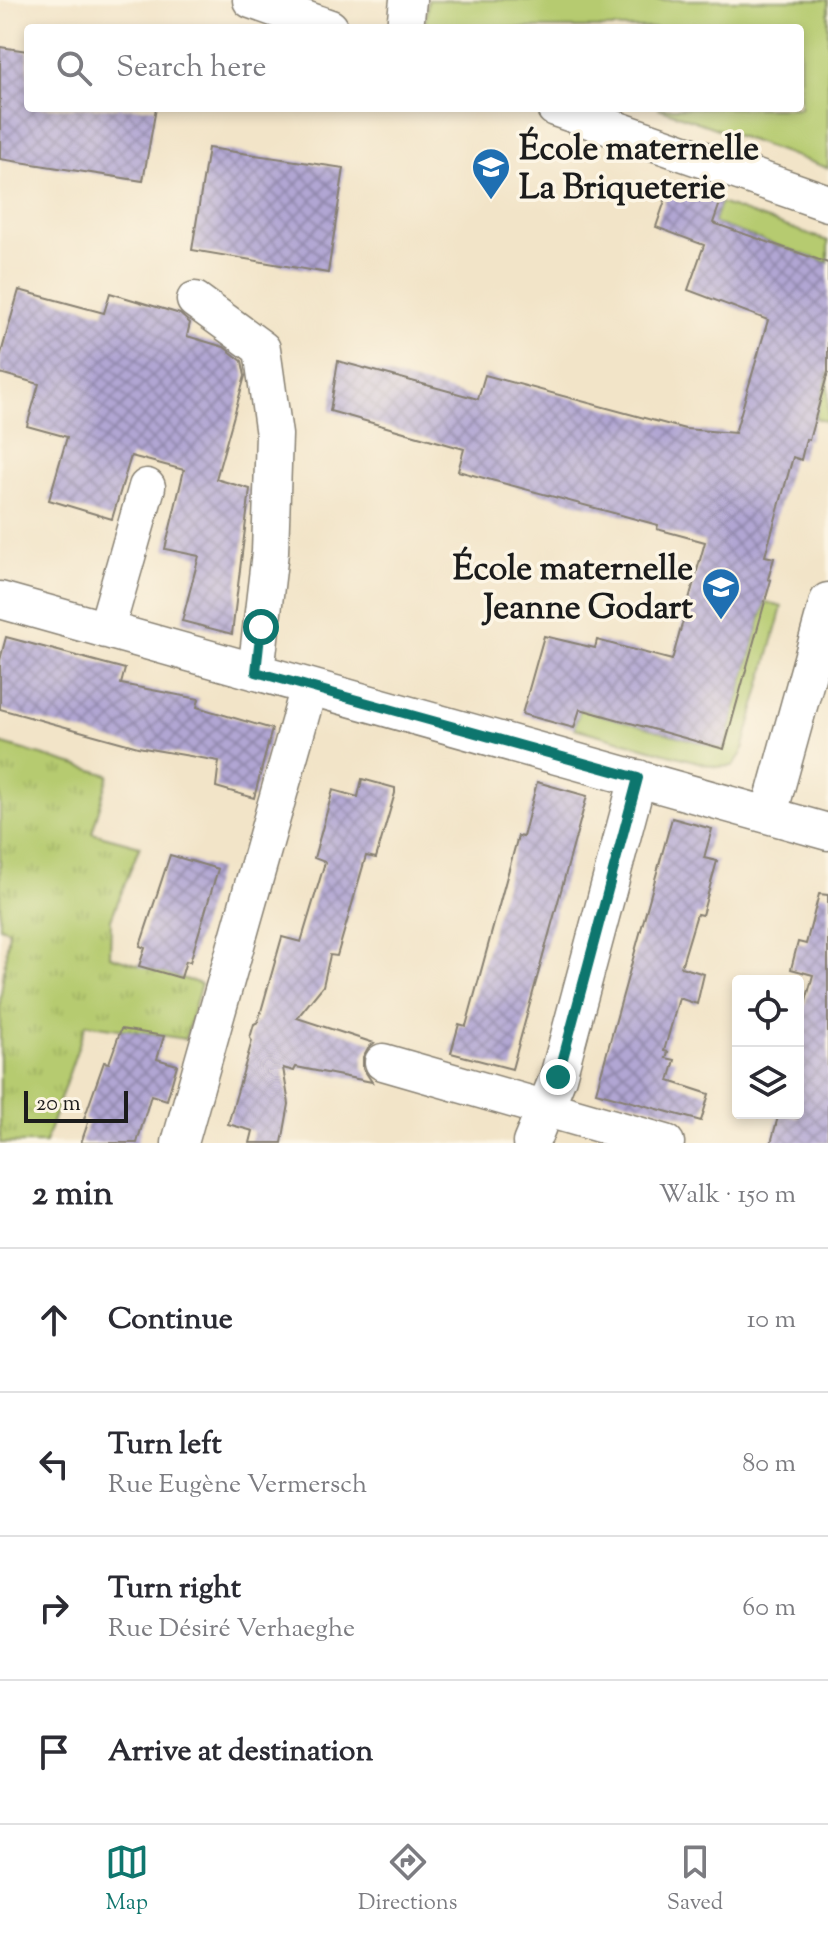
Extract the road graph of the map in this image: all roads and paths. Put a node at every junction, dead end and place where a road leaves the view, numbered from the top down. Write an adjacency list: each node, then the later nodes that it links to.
1 (251, 0): 3 (street)
2 (408, 0): 4 (street)
3 (319, 24)
4 (405, 24)
5 (566, 112): 6 (street)
6 (828, 203)
7 (195, 300): 12 (street)
8 (147, 487): 11 (street)
9 (0, 600): 11 (street)
10 (828, 601): 15 (street)
11 (106, 630): 12 (street)
12 (256, 672): 13 (street)
13 (309, 687): 14 (street); 19 (street)
14 (638, 778): 15 (street); 18 (street)
15 (769, 814): 16 (street)
16 (828, 832)
17 (383, 1062): 18 (street)
18 (546, 1109): 20 (street); 21 (street)
19 (180, 1143)
20 (531, 1143)
21 (666, 1143)

